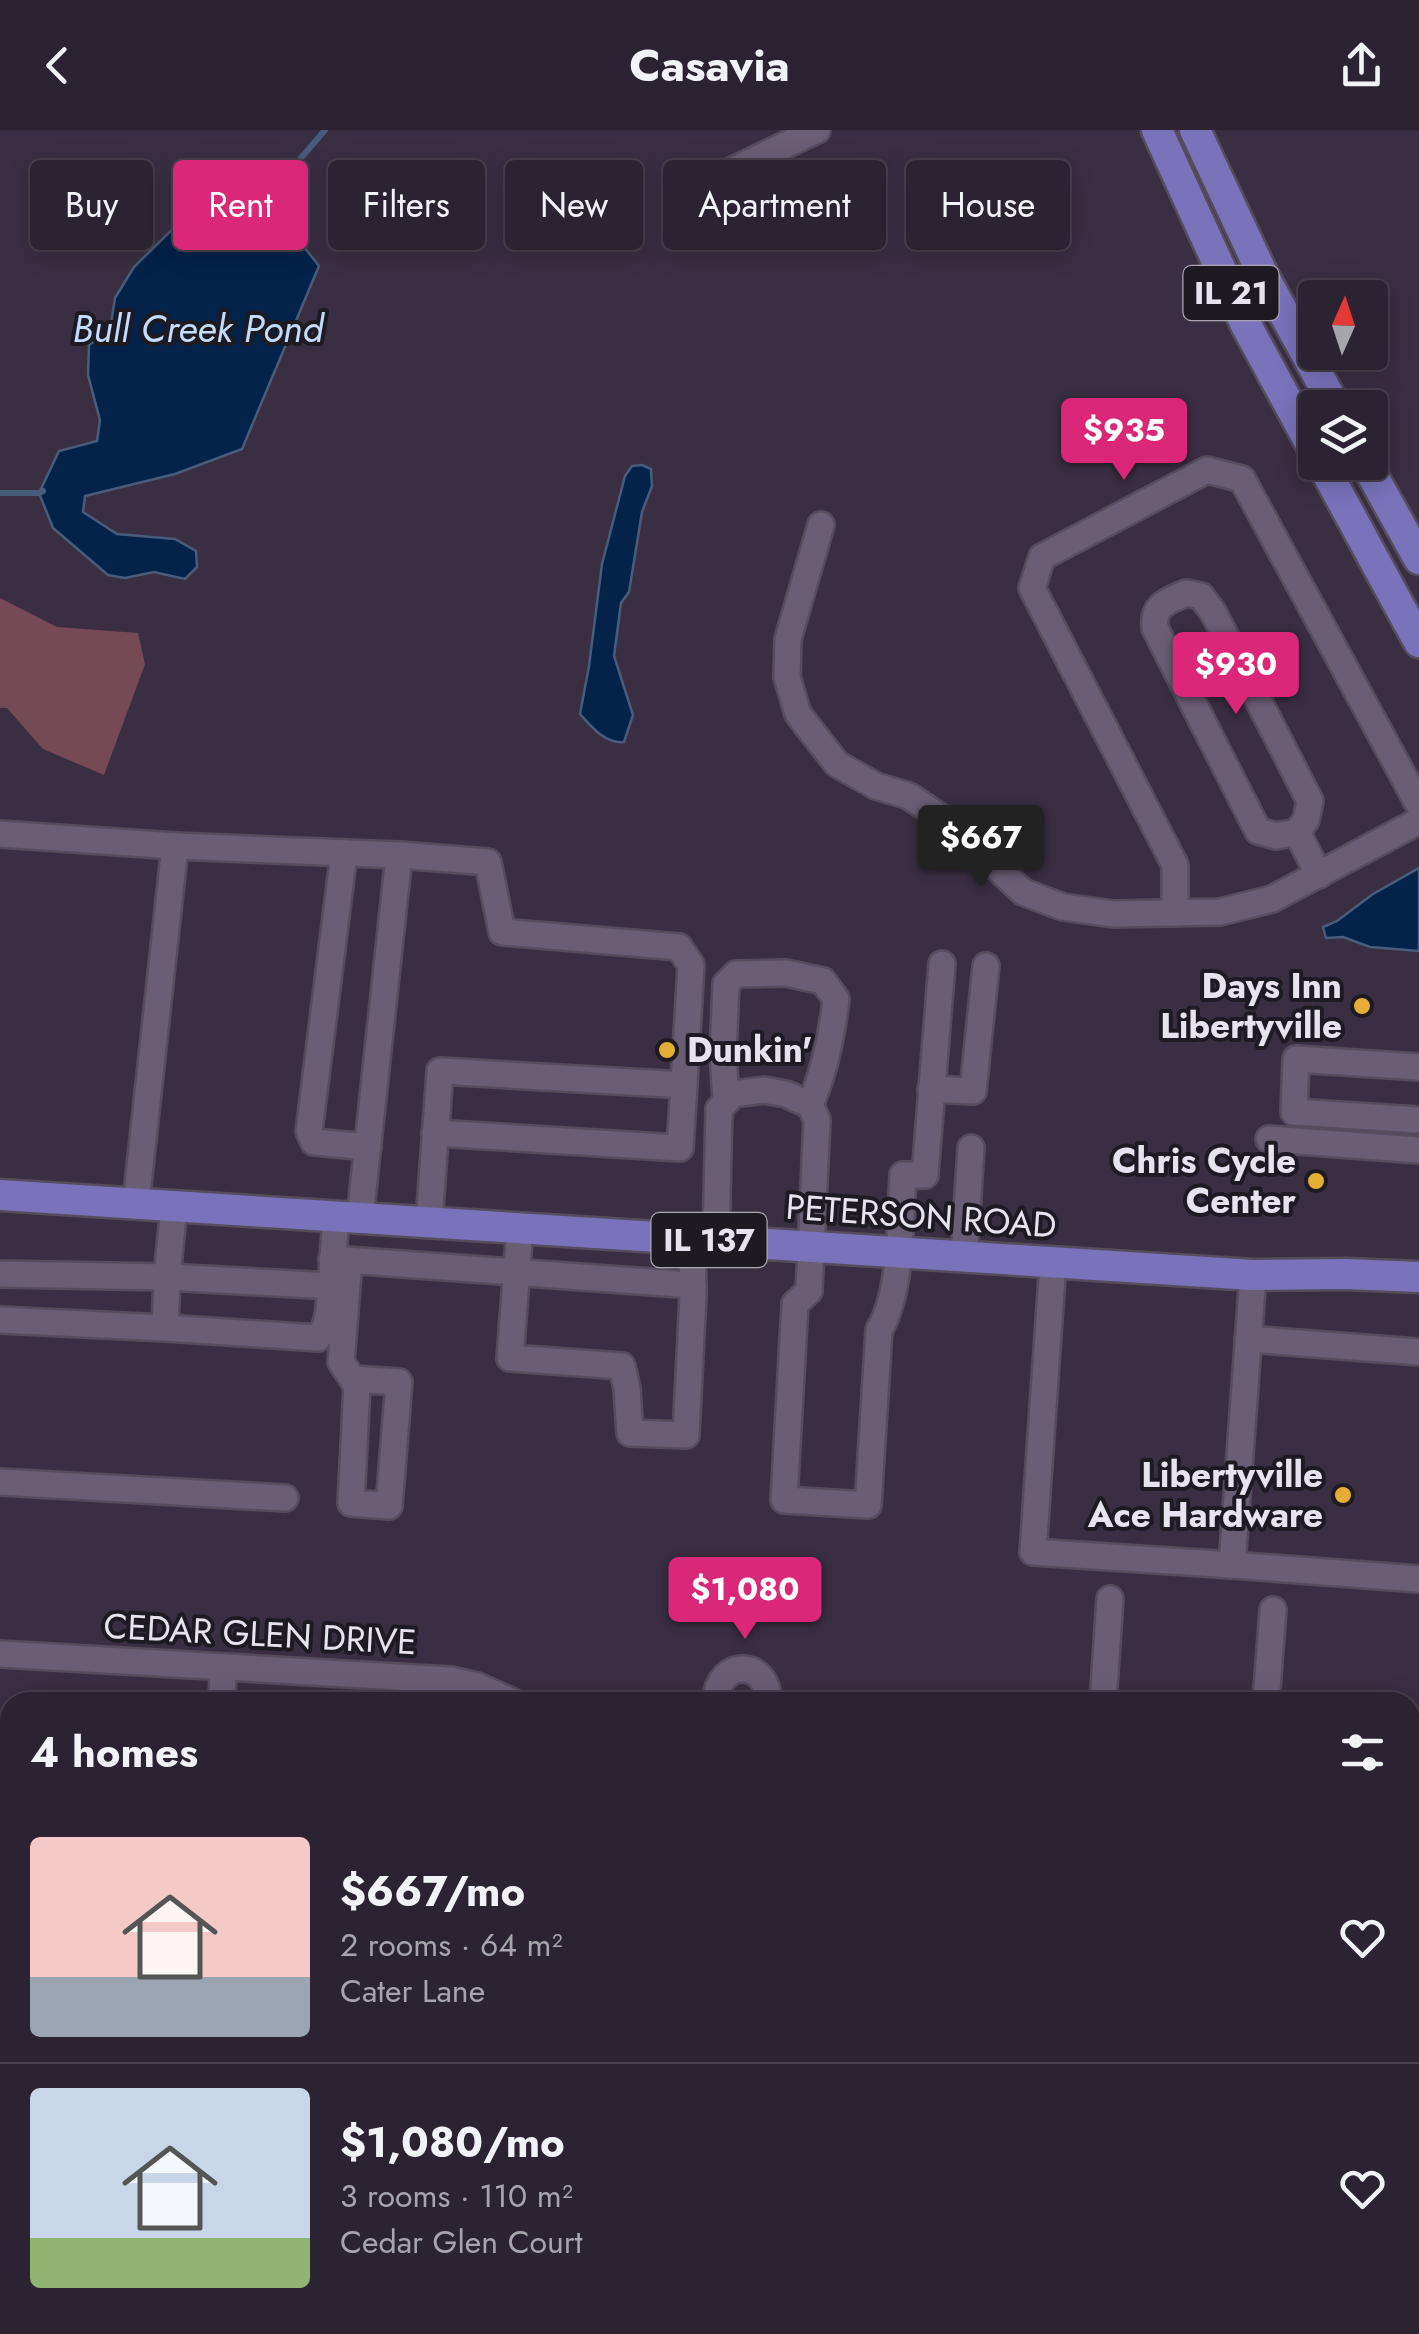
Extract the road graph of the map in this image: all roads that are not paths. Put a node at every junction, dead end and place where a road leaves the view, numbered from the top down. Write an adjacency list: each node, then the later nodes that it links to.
1 (817, 130): 4 (street)
2 (1157, 130): 6 (main road, IL 21)
3 (1195, 130): 5 (main road, IL 21)
4 (754, 160)
5 (1326, 390)
6 (1298, 421)
7 (1331, 480): 11 (main road)
8 (1375, 480): 10 (main road)
9 (821, 524): 20 (street)
10 (1419, 560)
11 (1419, 642)
12 (1419, 805): 20 (street)
13 (1419, 821): 19 (street)
14 (1297, 832): 14 (street); 19 (street)
15 (0, 834): 16 (street)
16 (174, 846): 17 (street); 35 (street)
17 (344, 853): 18 (street); 31 (street)
18 (399, 855): 24 (street); 31 (street)
19 (1319, 875): 20 (street)
20 (1175, 913)
21 (942, 964): 25 (street)
22 (986, 966): 25 (street)
23 (1419, 1067): 28 (street)
24 (684, 1084): 29 (street); 29 (street)
25 (932, 1089): 42 (street)
26 (726, 1100): 27 (street); 27 (street); 40 (street)
27 (810, 1105): 41 (street)
28 (1419, 1120)
29 (435, 1133): 38 (street)
30 (1268, 1140): 33 (street)
31 (368, 1147): 37 (street)
32 (971, 1148): 43 (street)
33 (1419, 1150)
34 (0, 1195): 35 (main road, PETERSON ROAD / IL 137)
35 (136, 1204): 36 (main road, PETERSON ROAD / IL 137)
36 (174, 1206): 37 (main road, PETERSON ROAD / IL 137); 49 (street)
37 (348, 1217): 38 (main road, PETERSON ROAD / IL 137); 44 (street)
38 (429, 1222): 39 (main road, PETERSON ROAD / IL 137)
39 (520, 1228): 40 (main road, PETERSON ROAD / IL 137); 46 (street)
40 (704, 1240): 41 (main road, PETERSON ROAD / IL 137); 51 (street)
41 (812, 1247): 42 (main road, PETERSON ROAD / IL 137); 42 (street)
42 (897, 1252): 43 (main road, PETERSON ROAD / IL 137)
43 (964, 1256): 45 (main road, PETERSON ROAD / IL 137)
44 (341, 1260): 46 (street); 52 (street); 57 (street)
45 (1053, 1262): 48 (main road, PETERSON ROAD / IL 137); 60 (street)
46 (516, 1272): 51 (street); 51 (street)
47 (0, 1274): 49 (street)
48 (1253, 1274): 50 (main road, PETERSON ROAD / IL 137); 55 (street)
49 (167, 1277): 52 (street); 54 (street)
50 (1419, 1277)
51 (693, 1285)
52 (330, 1286): 54 (street)
53 (0, 1320): 54 (street)
54 (166, 1328)
55 (1248, 1340): 56 (street); 60 (street)
56 (1419, 1352)
57 (352, 1379): 57 (street)
58 (0, 1482): 59 (street)
59 (284, 1498)
60 (1232, 1565): 61 (street)
61 (1419, 1579)
62 (1110, 1598): 70 (street)
63 (1273, 1610): 71 (street)
64 (0, 1654): 65 (street, CEDAR GLEN DRIVE)
65 (223, 1667): 66 (street); 67 (street, CEDAR GLEN DRIVE)
66 (222, 1692)
67 (490, 1692)
68 (716, 1692): 69 (street)
69 (766, 1692)
70 (1104, 1692)
71 (1267, 1692)

